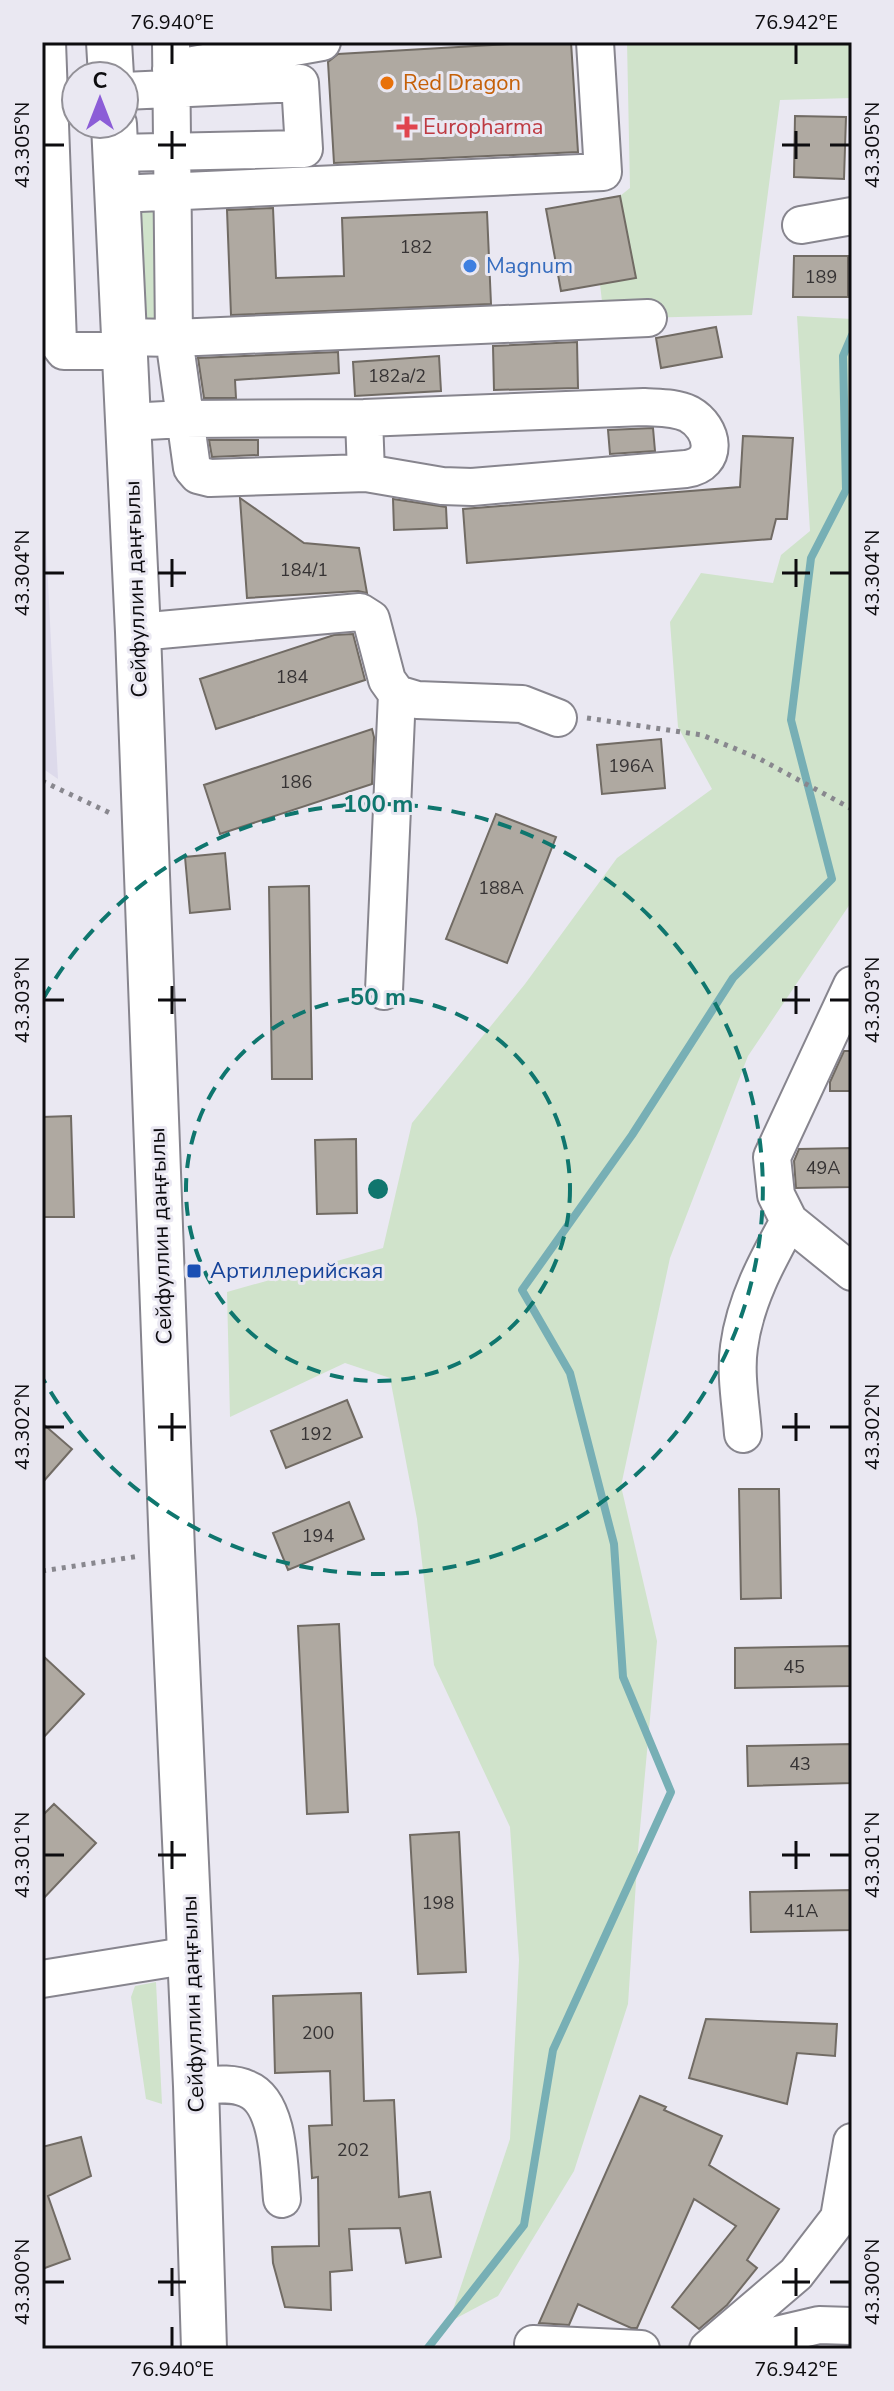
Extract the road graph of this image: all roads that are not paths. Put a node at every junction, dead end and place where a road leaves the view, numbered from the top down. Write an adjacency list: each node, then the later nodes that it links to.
1 (47, 42): 14 (street)
2 (595, 42): 9 (street)
3 (314, 44): 4 (street); 6 (street)
4 (171, 67): 5 (street); 6 (street); 7 (street)
5 (140, 83)
6 (300, 83): 7 (street)
7 (171, 150): 8 (street); 9 (street)
8 (116, 157): 9 (street); 14 (main road, Сейфуллин даңғылы)
9 (171, 194): 13 (street)
10 (852, 216): 11 (street)
11 (801, 225)
12 (648, 318): 13 (street)
13 (174, 338): 14 (street); 16 (street)
14 (124, 344): 17 (main road, Сейфуллин даңғылы)
15 (364, 418): 16 (street); 18 (street); 18 (street)
16 (184, 419): 17 (street); 18 (street)
17 (128, 422): 19 (main road, Сейфуллин даңғылы)
18 (366, 473)
19 (138, 632): 20 (street); 27 (main road, Сейфуллин даңғылы)
20 (397, 694): 21 (street); 23 (street)
21 (558, 718)
22 (852, 985): 24 (street)
23 (384, 991)
24 (789, 1221): 25 (street); 26 (street)
25 (852, 1272)
26 (743, 1434)
27 (191, 1955): 28 (street); 29 (main road, Сейфуллин даңғылы)
28 (42, 1979)
29 (196, 2086): 31 (street); 34 (main road, Сейфуллин даңғылы)
30 (852, 2142): 36 (street)
31 (282, 2199)
32 (852, 2326): 37 (street)
33 (533, 2344): 35 (street)
34 (204, 2349)
35 (641, 2349)
36 (708, 2349)
37 (717, 2349)

